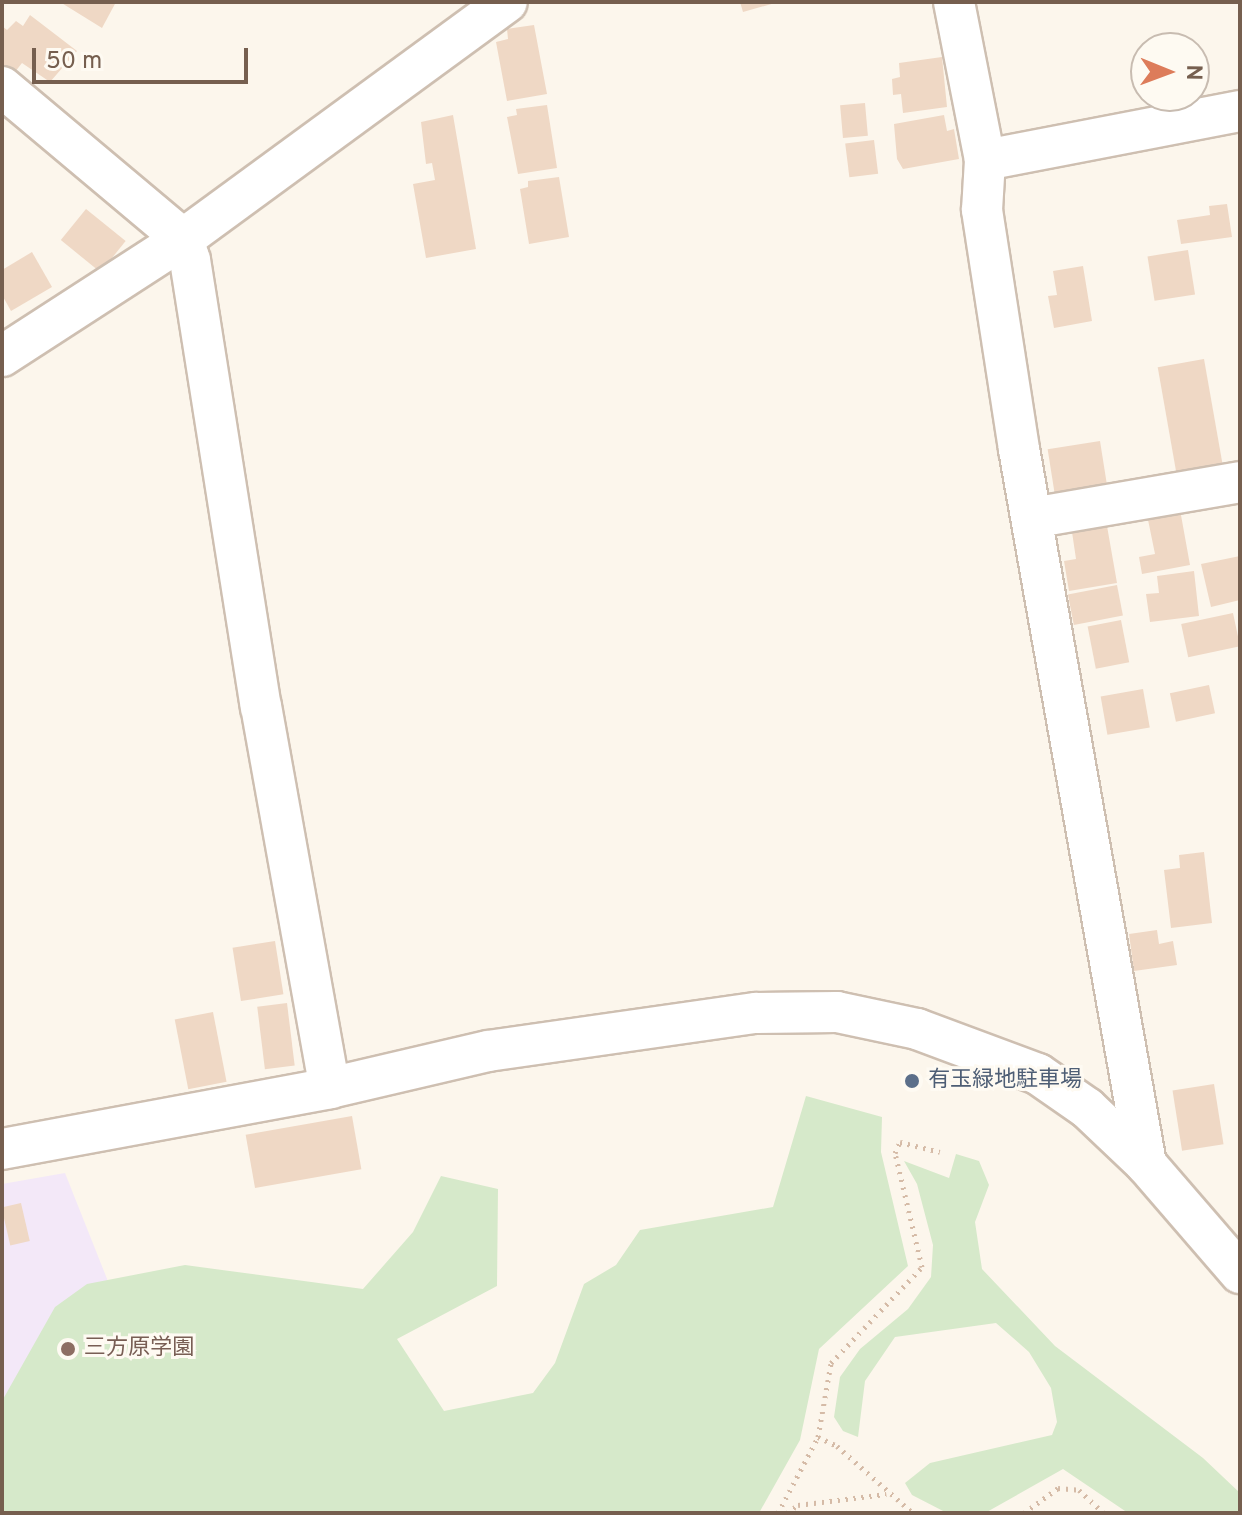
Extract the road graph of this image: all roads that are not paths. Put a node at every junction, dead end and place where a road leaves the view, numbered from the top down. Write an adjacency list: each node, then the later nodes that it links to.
1 (507, 2): 6 (street)
2 (954, 2): 5 (street)
3 (2, 87): 6 (street)
4 (1240, 111): 5 (street)
5 (985, 160): 9 (street)
6 (183, 239): 7 (street); 10 (street)
7 (2, 356)
8 (1240, 482): 9 (street)
9 (1032, 518): 12 (street)
10 (330, 1088): 11 (street); 12 (street)
11 (2, 1149)
12 (1146, 1164): 13 (street)
13 (1240, 1273)

